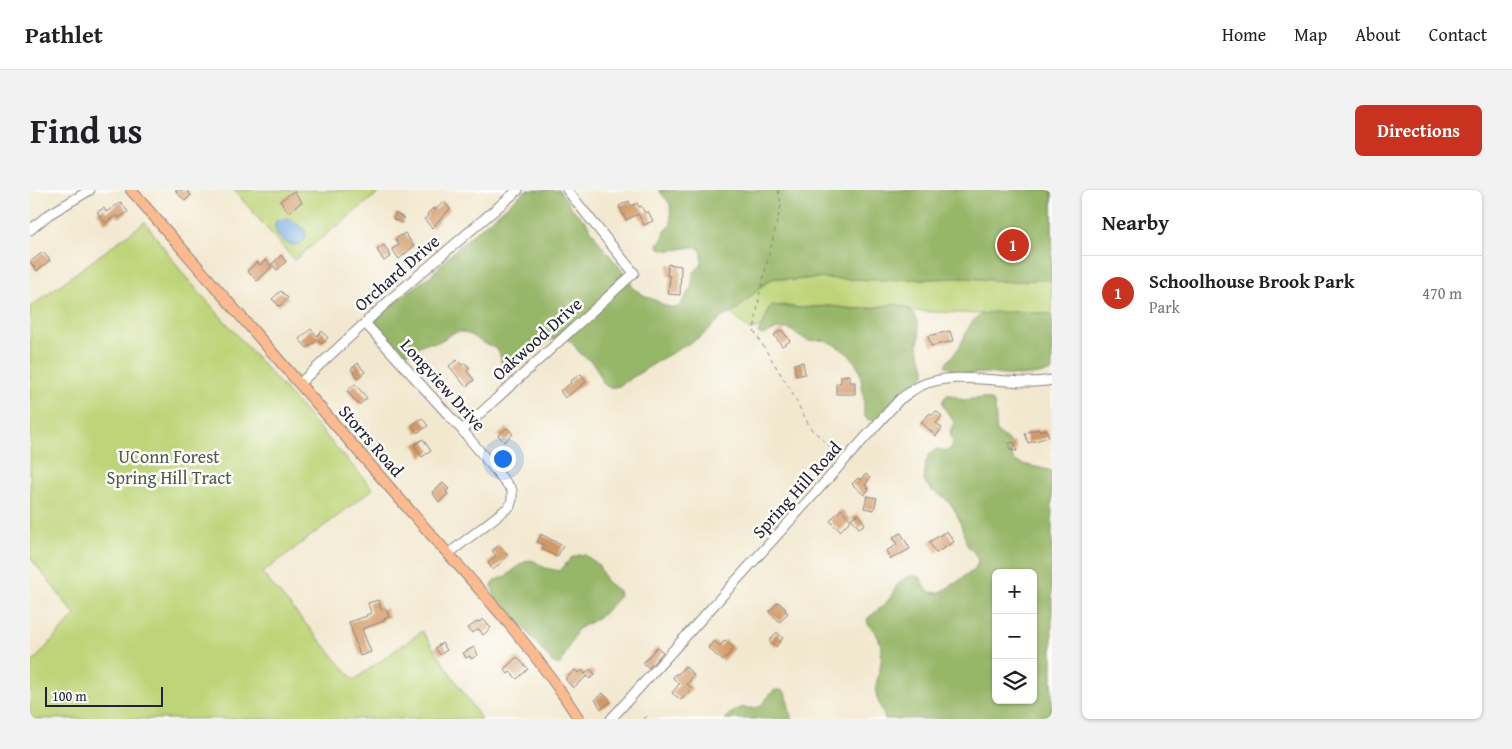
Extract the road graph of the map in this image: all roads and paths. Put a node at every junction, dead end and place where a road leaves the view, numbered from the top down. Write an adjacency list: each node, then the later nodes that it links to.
1 (90, 190): 6 (street)
2 (131, 190): 9 (main road, Storrs Road)
3 (518, 190): 7 (street, Orchard Drive)
4 (567, 190): 10 (street, Oakwood Drive)
5 (778, 190): 11 (path)
6 (30, 230)
7 (365, 323): 9 (street, Orchard Drive); 10 (street, Longview Drive)
8 (1052, 380): 11 (street, Spring Hill Road)
9 (299, 384): 12 (main road, Storrs Road)
10 (462, 430): 12 (street, Longview Drive)
11 (840, 466): 15 (street, Spring Hill Road)
12 (448, 554): 14 (main road, Storrs Road)
13 (648, 715): 16 (path)
14 (579, 719)
15 (611, 719)
16 (644, 719)

